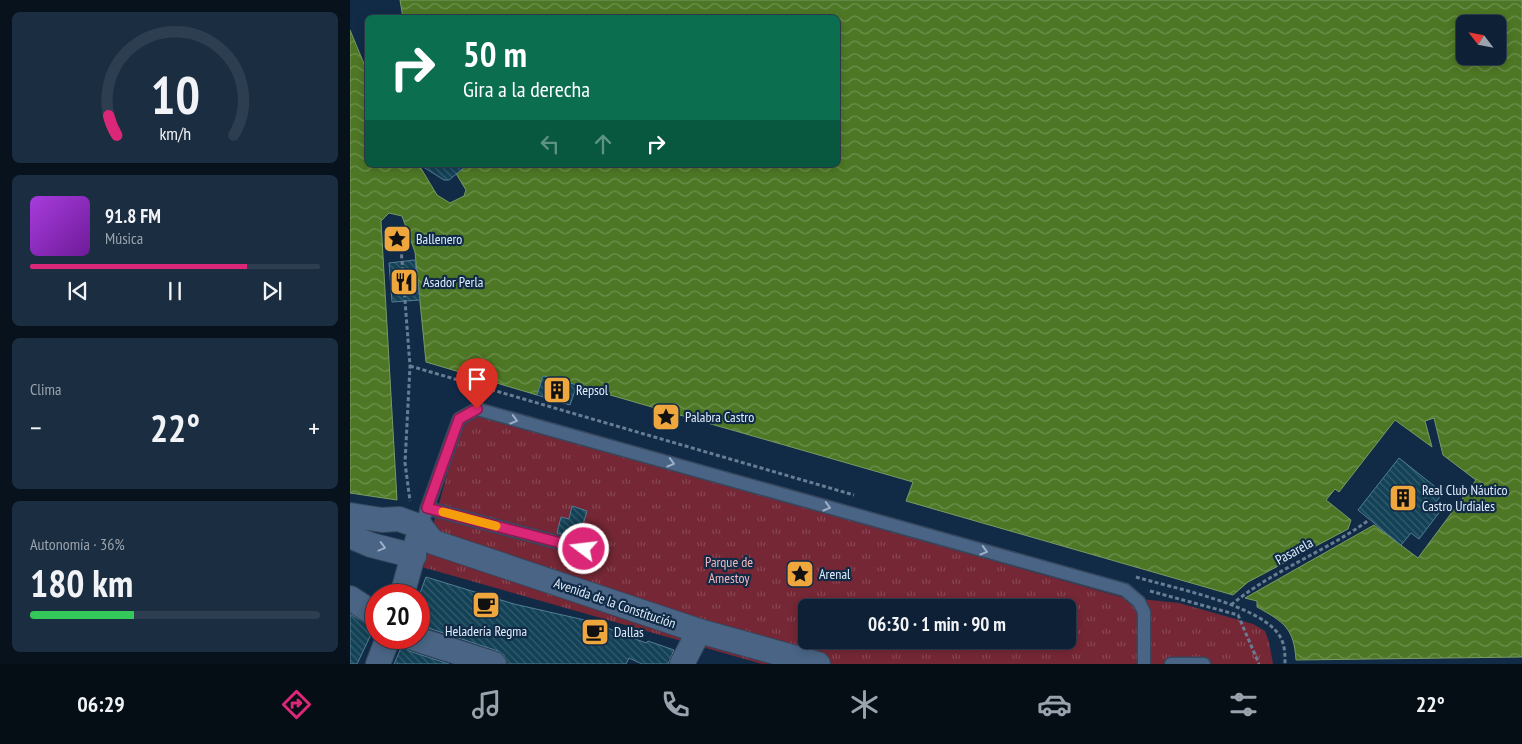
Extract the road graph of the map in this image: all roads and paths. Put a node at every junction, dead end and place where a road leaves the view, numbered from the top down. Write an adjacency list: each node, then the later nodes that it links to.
1 (400, 248): 3 (path)
2 (350, 514): 3 (street)
3 (424, 517): 6 (lane); 7 (street); 12 (street, Avenida de la Constitución); 19 (lane, one-way to 19)
4 (1369, 520): 10 (path, Pasarela)
5 (350, 536): 7 (street, one-way to 7)
6 (584, 549)
7 (414, 556): 8 (street)
8 (405, 584)
9 (350, 598): 11 (street)
10 (1231, 605)
11 (365, 608)
12 (698, 631): 17 (street); 18 (street, Avenida de la Constitución)
13 (430, 643): 16 (street)
14 (384, 649): 15 (street)
15 (378, 664)
16 (494, 664)
17 (682, 664)
18 (818, 664)
19 (1144, 664)
20 (1171, 664): 21 (lane)
21 (1204, 664)

